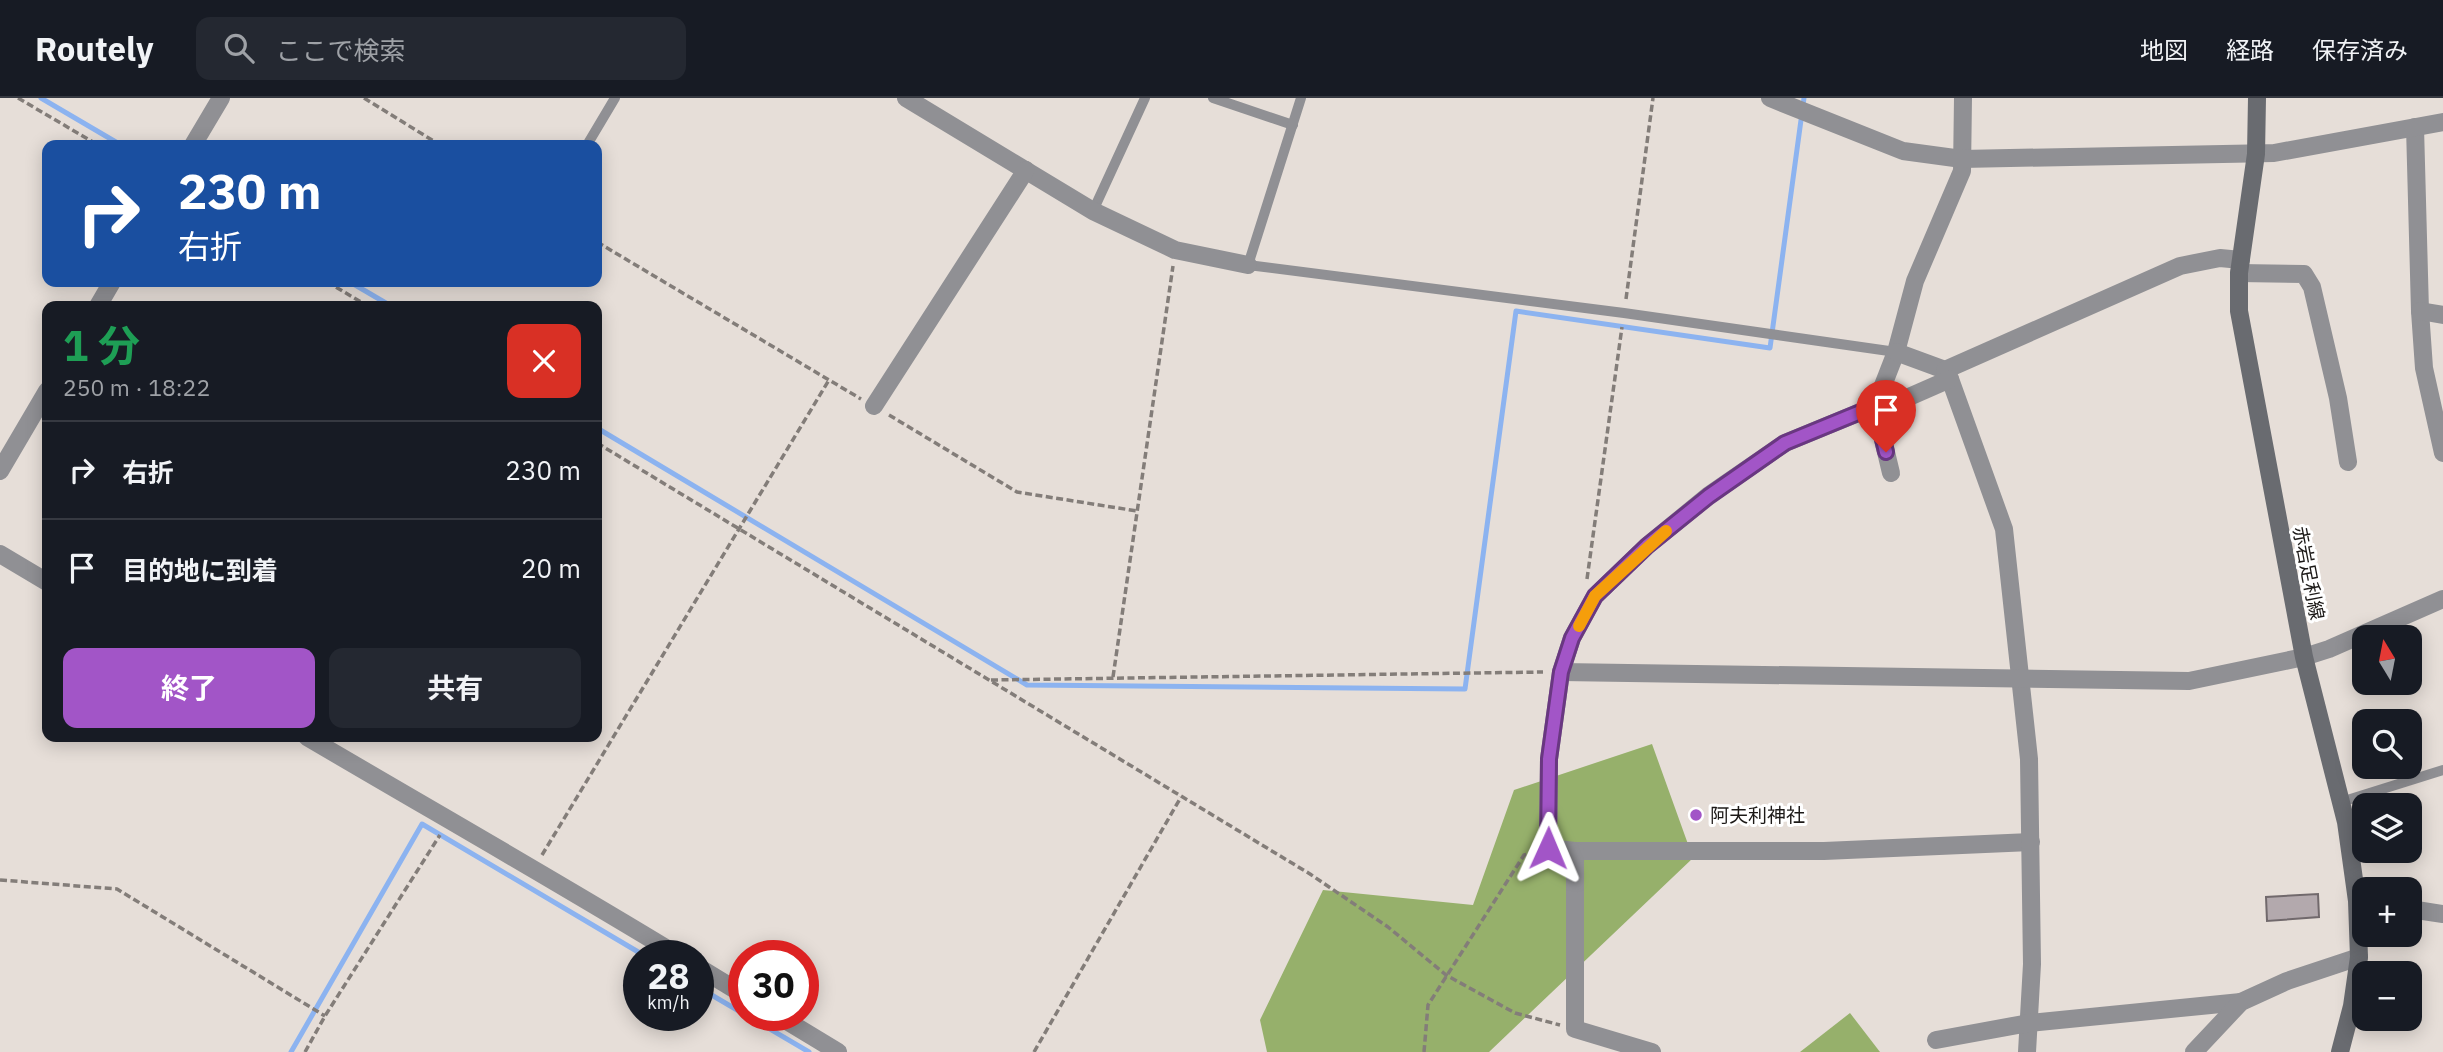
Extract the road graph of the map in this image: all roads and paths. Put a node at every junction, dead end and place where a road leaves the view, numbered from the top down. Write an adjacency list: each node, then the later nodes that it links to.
1 (18, 98): 16 (path)
2 (221, 98): 17 (street)
3 (364, 98): 18 (path)
4 (615, 98): 19 (lane)
5 (906, 98): 22 (street)
6 (1145, 98): 23 (lane)
7 (1213, 98): 14 (lane)
8 (1301, 98): 14 (lane)
9 (1653, 98): 30 (path)
10 (1770, 98): 21 (street)
11 (1963, 98): 21 (street)
12 (2256, 98): 20 (main road, 赤岩足利線)
13 (2443, 122): 15 (street)
14 (1293, 125): 25 (lane)
15 (2415, 127): 20 (street); 29 (street)
16 (89, 140)
17 (196, 140)
18 (432, 140)
19 (590, 140)
20 (2256, 154): 21 (street); 26 (main road, 赤岩足利線)
21 (1962, 159): 32 (street)
22 (1026, 170): 23 (street); 36 (street)
23 (1093, 211): 24 (street)
24 (1175, 250): 25 (street); 50 (path)
25 (1248, 265): 30 (lane)
26 (2240, 267): 33 (street); 40 (street); 48 (main road, 赤岩足利線)
27 (336, 287): 28 (path)
28 (359, 301)
29 (2420, 312): 31 (street); 39 (street)
30 (1624, 313): 32 (lane); 46 (path)
31 (2443, 314)
32 (1896, 352): 33 (street); 37 (street)
33 (1948, 374): 37 (street); 51 (street)
34 (829, 380): 43 (path)
35 (42, 400): 41 (street)
36 (874, 406)
37 (1876, 408): 42 (street); 46 (street)
38 (602, 446): 43 (path)
39 (2443, 453)
40 (2348, 462)
41 (0, 471)
42 (1891, 473)
43 (740, 528): 52 (path); 61 (path)
44 (0, 554): 45 (street)
45 (42, 579)
46 (1595, 596): 49 (street)
47 (2443, 599): 48 (street)
48 (2304, 657): 51 (street); 56 (main road, 赤岩足利線)
49 (1561, 672): 50 (path); 51 (street); 59 (street)
50 (1112, 677): 52 (path)
51 (2020, 679): 58 (street)
52 (989, 680): 55 (path)
53 (315, 742): 57 (street)
54 (2443, 770): 56 (lane)
55 (1181, 797): 69 (path); 79 (path)
56 (2341, 802): 62 (main road, 赤岩足利線)
57 (449, 821): 61 (street); 71 (path)
58 (2031, 842): 60 (street); 72 (street)
59 (1548, 848): 60 (street); 69 (path)
60 (1575, 851): 73 (street)
61 (534, 868): 66 (street)
62 (2356, 877)
63 (0, 880): 71 (path)
64 (2422, 911): 65 (street)
65 (2443, 914)
66 (653, 940)
67 (2359, 947): 68 (main road, 赤岩足利線)
68 (2359, 957): 70 (street); 76 (main road, 赤岩足利線)
69 (1446, 975): 73 (path); 80 (path)
70 (2241, 1002): 72 (street); 83 (street)
71 (325, 1016): 77 (path)
72 (2029, 1023): 75 (street); 82 (street)
73 (1574, 1029): 81 (street)
74 (803, 1031): 78 (street)
75 (1936, 1040)
76 (2344, 1049)
77 (305, 1052)
78 (838, 1052)
79 (1034, 1052)
80 (1424, 1052)
81 (1652, 1052)
82 (2027, 1052)
83 (2194, 1052)

